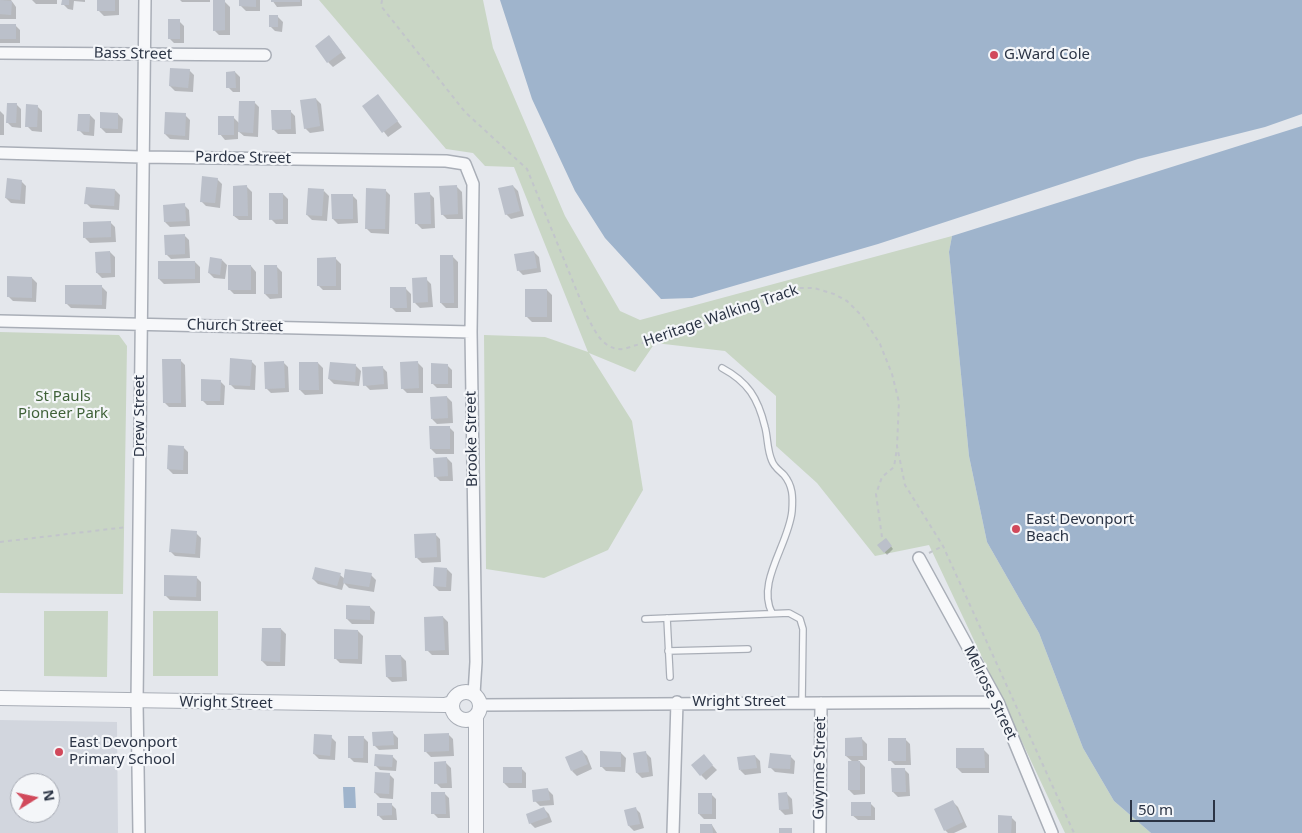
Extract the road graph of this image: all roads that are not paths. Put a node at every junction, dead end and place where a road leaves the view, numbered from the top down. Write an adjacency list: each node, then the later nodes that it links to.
1 (145, 0): 3 (street, Drew Street)
2 (0, 52): 3 (street, Bass Street)
3 (143, 55): 4 (street, Bass Street); 6 (street, Drew Street)
4 (265, 55)
5 (0, 153): 6 (street, Pardoe Street)
6 (141, 157): 7 (street, Pardoe Street); 9 (street, Drew Street)
7 (472, 184): 10 (street, Brooke Street)
8 (0, 321): 9 (street, Church Street)
9 (140, 324): 10 (street, Church Street); 20 (street, Drew Street)
10 (471, 332): 26 (street, Brooke Street)
11 (722, 368): 13 (lane)
12 (920, 558): 22 (street, Melrose Street)
13 (772, 613): 14 (lane); 24 (lane)
14 (667, 618): 15 (lane); 17 (lane)
15 (645, 619)
16 (748, 649): 17 (lane)
17 (668, 651): 18 (lane)
18 (670, 677)
19 (0, 698): 20 (street, Wright Street)
20 (137, 702): 23 (street, Wright Street); 27 (street, Drew Street)
21 (677, 702): 24 (street, Wright Street); 26 (street, Wright Street); 29 (street)
22 (998, 702): 25 (street, Wright Street); 31 (street, Melrose Street)
23 (452, 703): 26 (street); 26 (street)
24 (802, 703): 25 (street, Wright Street)
25 (821, 703): 30 (street, Gwynne Street)
26 (477, 705): 28 (street, Brooke Street)
27 (138, 833)
28 (476, 833)
29 (673, 833)
30 (820, 833)
31 (1052, 833)

